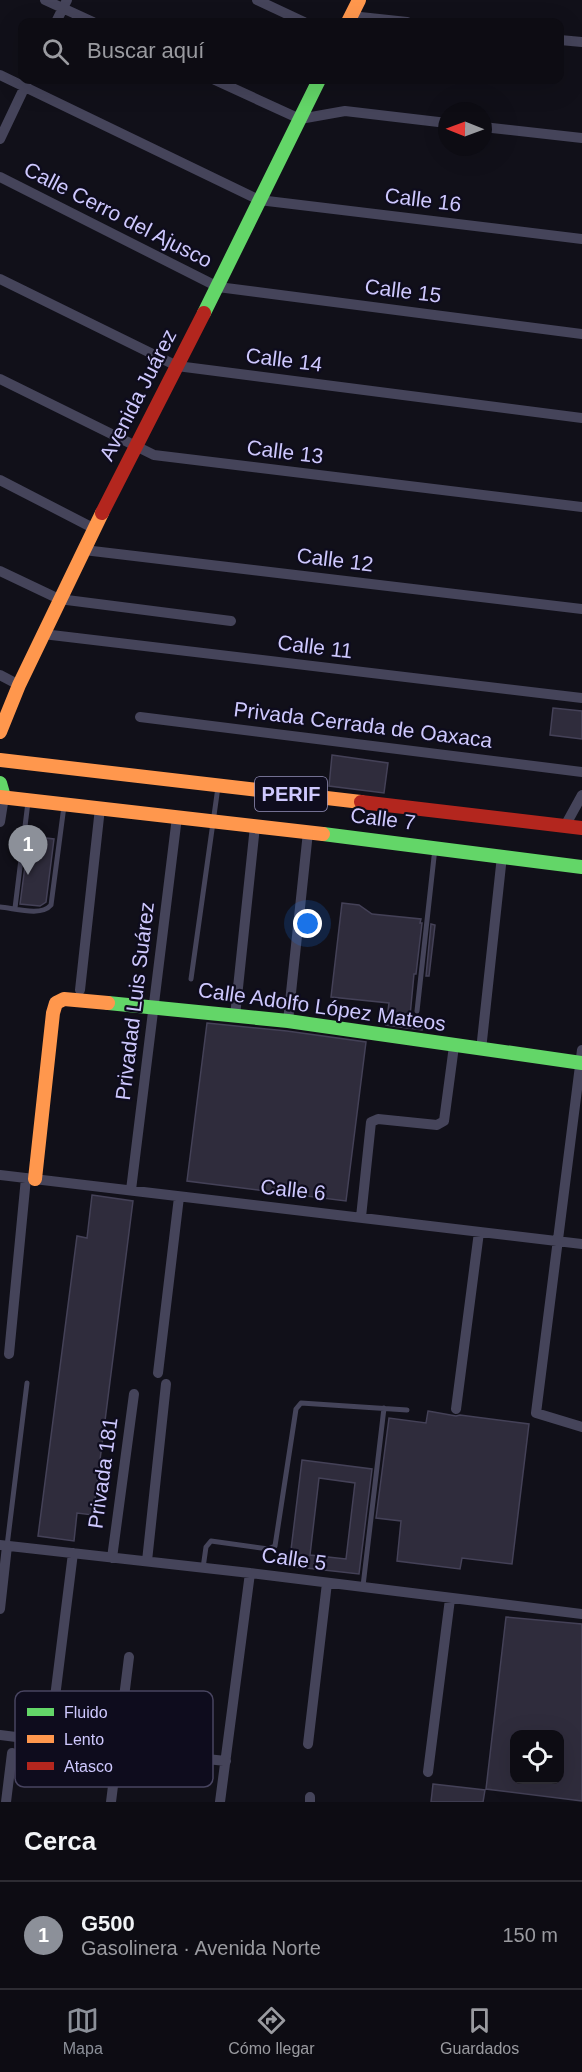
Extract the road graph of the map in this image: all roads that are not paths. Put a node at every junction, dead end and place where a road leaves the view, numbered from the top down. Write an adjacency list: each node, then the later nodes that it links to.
1 (45, 0): 4 (street)
2 (257, 0): 7 (street)
3 (359, 0): 8 (street)
4 (65, 4): 5 (street); 6 (street)
5 (58, 18)
6 (87, 18)
7 (295, 18)
8 (350, 18)
9 (564, 40): 10 (street)
10 (582, 42)
11 (0, 75): 12 (street, Calle 16)
12 (18, 81)
13 (26, 84): 21 (street)
14 (28, 84): 23 (street, Calle 16)
15 (224, 84): 17 (street)
16 (318, 84): 17 (street, Avenida Juárez)
17 (300, 119): 18 (street); 23 (street, Avenida Juárez)
18 (438, 122)
19 (492, 128): 20 (street)
20 (582, 138)
21 (0, 139)
22 (0, 177): 26 (street, Calle Cerro del Ajusco)
23 (259, 200): 24 (street, Calle 16); 26 (street, Avenida Juárez)
24 (582, 239)
25 (0, 279): 28 (street, Calle 14)
26 (218, 287): 27 (street, Calle 15); 28 (street, Avenida Juárez)
27 (582, 333)
28 (177, 366): 30 (street, Calle 14); 31 (street, Avenida Juárez)
29 (0, 379): 31 (street, Calle 13)
30 (582, 418)
31 (135, 446): 33 (street, Calle 13); 34 (street, Avenida Juárez)
32 (0, 480): 34 (street)
33 (582, 507)
34 (95, 529): 35 (street, Avenida Juárez)
35 (84, 550): 37 (street, Avenida Juárez); 38 (street, Calle 12)
36 (0, 571): 37 (street)
37 (59, 599): 39 (street); 40 (street, Avenida Juárez)
38 (582, 609)
39 (231, 621)
40 (43, 634): 42 (street, Avenida Juárez); 43 (street, Calle 11)
41 (0, 675): 42 (street)
42 (19, 685): 45 (street, Avenida Juárez)
43 (582, 698)
44 (140, 717): 47 (street, Privada Cerrada de Oaxaca)
45 (0, 732)
46 (0, 760): 49 (street, Calle 7 / PERIF)
47 (582, 772)
48 (0, 783): 51 (street)
49 (218, 785): 56 (lane); 59 (street, Calle 7 / PERIF)
50 (582, 795): 59 (street)
51 (2, 797): 52 (street, Calle 7 / PERIF); 57 (street)
52 (28, 800): 53 (street, Calle 7 / PERIF); 66 (lane)
53 (64, 804): 54 (street, Calle 7 / PERIF); 66 (lane)
54 (100, 808): 55 (street, Calle 7 / PERIF); 68 (street)
55 (177, 817): 56 (street, Calle 7 / PERIF); 69 (street, Privadad Luis Suárez)
56 (213, 821): 58 (street, Calle 7 / PERIF); 67 (lane)
57 (0, 822)
58 (255, 826): 61 (street, Calle 7 / PERIF); 71 (street)
59 (565, 826): 60 (street, Calle 7 / PERIF)
60 (582, 828)
61 (308, 832): 62 (street, Calle 7 / PERIF); 72 (street)
62 (435, 847): 63 (street, Calle 7 / PERIF); 70 (lane)
63 (502, 856): 64 (street, Calle 7 / PERIF); 74 (street)
64 (582, 867)
65 (0, 907): 66 (lane)
66 (15, 908)
67 (190, 979)
68 (80, 990)
69 (154, 1007): 71 (street, Calle Adolfo López Mateos); 77 (street, Calle Adolfo López Mateos); 78 (street, Privadad Luis Suárez)
70 (417, 1011)
71 (236, 1016): 72 (street, Calle Adolfo López Mateos)
72 (288, 1021): 73 (street, Calle Adolfo López Mateos)
73 (454, 1046): 74 (street, Calle Adolfo López Mateos); 80 (street)
74 (481, 1050): 75 (street, Calle Adolfo López Mateos)
75 (582, 1058): 82 (street)
76 (0, 1175): 77 (street, Calle 6)
77 (30, 1179): 78 (street, Calle 6); 84 (street)
78 (131, 1190): 79 (street, Calle 6)
79 (180, 1197): 80 (street, Calle 6); 85 (street)
80 (361, 1217): 81 (street, Calle 6)
81 (479, 1232): 82 (street, Calle 6); 90 (street)
82 (558, 1241): 83 (street, Calle 6); 92 (street)
83 (582, 1244)
84 (9, 1354)
85 (158, 1373)
86 (27, 1383): 93 (lane)
87 (166, 1384): 96 (street)
88 (134, 1394): 95 (street, Privada 181)
89 (384, 1408): 91 (lane); 97 (lane); 100 (lane)
90 (456, 1409)
91 (407, 1410)
92 (582, 1427)
93 (3, 1546): 94 (street, Calle 5); 102 (street)
94 (73, 1553): 95 (street, Calle 5); 105 (street)
95 (112, 1558): 96 (street, Calle 5)
96 (147, 1562): 97 (street, Calle 5)
97 (203, 1568): 98 (street, Calle 5)
98 (250, 1573): 99 (street, Calle 5); 112 (street)
99 (327, 1583): 100 (street, Calle 5); 109 (street)
100 (363, 1588): 101 (street, Calle 5)
101 (450, 1599): 103 (street, Calle 5); 113 (street)
102 (0, 1608)
103 (582, 1614)
104 (129, 1657): 106 (street)
105 (56, 1691)
106 (125, 1691)
107 (0, 1735): 108 (street)
108 (15, 1737)
109 (308, 1744)
110 (12, 1753): 115 (street)
111 (213, 1760): 112 (street)
112 (226, 1761): 117 (street)
113 (428, 1772)
114 (113, 1787): 116 (street)
115 (6, 1802)
116 (111, 1802)
117 (220, 1802)

